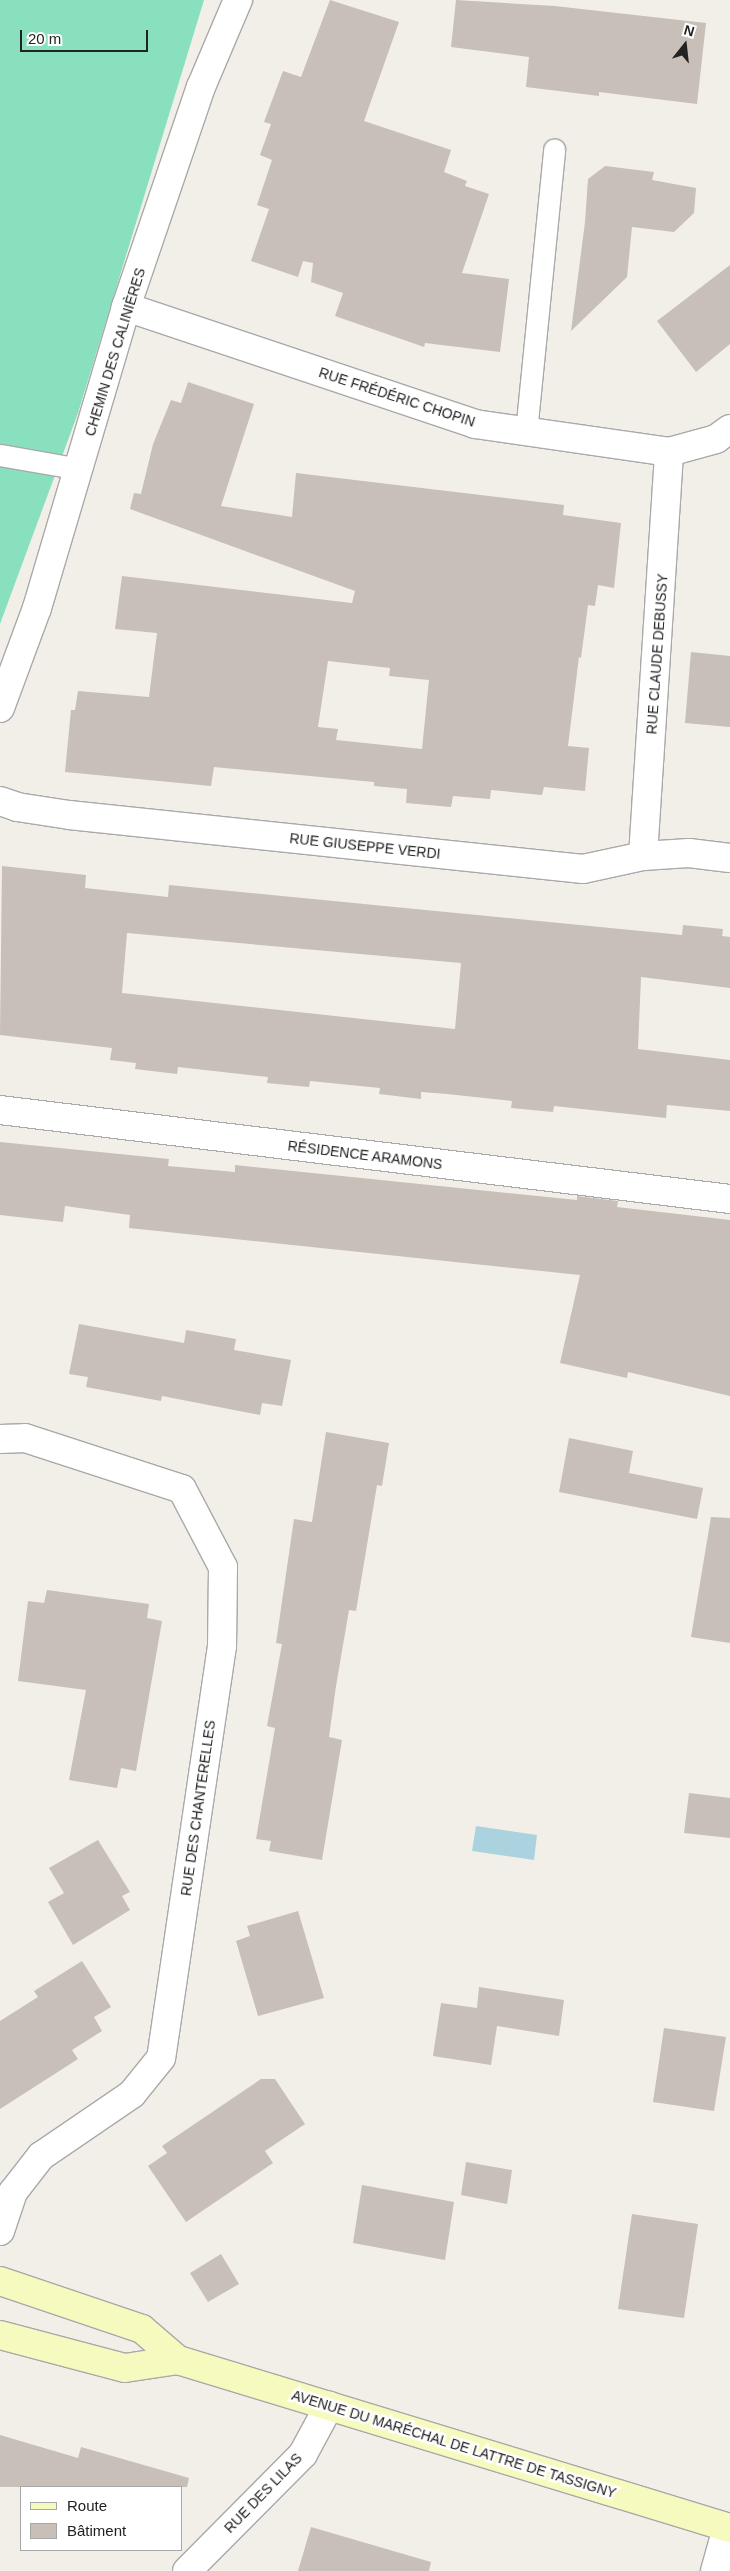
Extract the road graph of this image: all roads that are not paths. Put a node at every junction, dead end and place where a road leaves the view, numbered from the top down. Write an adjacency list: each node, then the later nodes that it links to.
1 (238, 0): 3 (street, CHEMIN DES CALINIÈRES)
2 (554, 149): 5 (lane)
3 (126, 307): 5 (street, RUE FRÉDÉRIC CHOPIN); 8 (street, CHEMIN DES CALINIÈRES)
4 (730, 429): 6 (street, RUE FRÉDÉRIC CHOPIN)
5 (526, 432): 6 (street, RUE FRÉDÉRIC CHOPIN)
6 (669, 452): 11 (street, RUE CLAUDE DEBUSSY)
7 (0, 455): 8 (lane)
8 (80, 469): 9 (street, CHEMIN DES CALINIÈRES)
9 (0, 708)
10 (0, 801): 11 (street, RUE GIUSEPPE VERDI)
11 (643, 856): 12 (street, RUE GIUSEPPE VERDI)
12 (730, 858)
13 (0, 1110): 14 (street, RÉSIDENCE ARAMONS)
14 (730, 1199)
15 (13, 1439): 16 (street, RUE DES CHANTERELLES)
16 (0, 2231)
17 (0, 2282): 19 (main road, AVENUE DU MARÉCHAL DE LATTRE DE TASSIGNY)
18 (0, 2335): 19 (main road, AVENUE DU MARÉCHAL DE LATTRE DE TASSIGNY)
19 (178, 2360): 20 (main road, AVENUE DU MARÉCHAL DE LATTRE DE TASSIGNY)
20 (329, 2406): 21 (main road, AVENUE DU MARÉCHAL DE LATTRE DE TASSIGNY); 22 (street, RUE DES LILAS)
21 (729, 2528): 23 (street)
22 (187, 2571)
23 (715, 2571)

